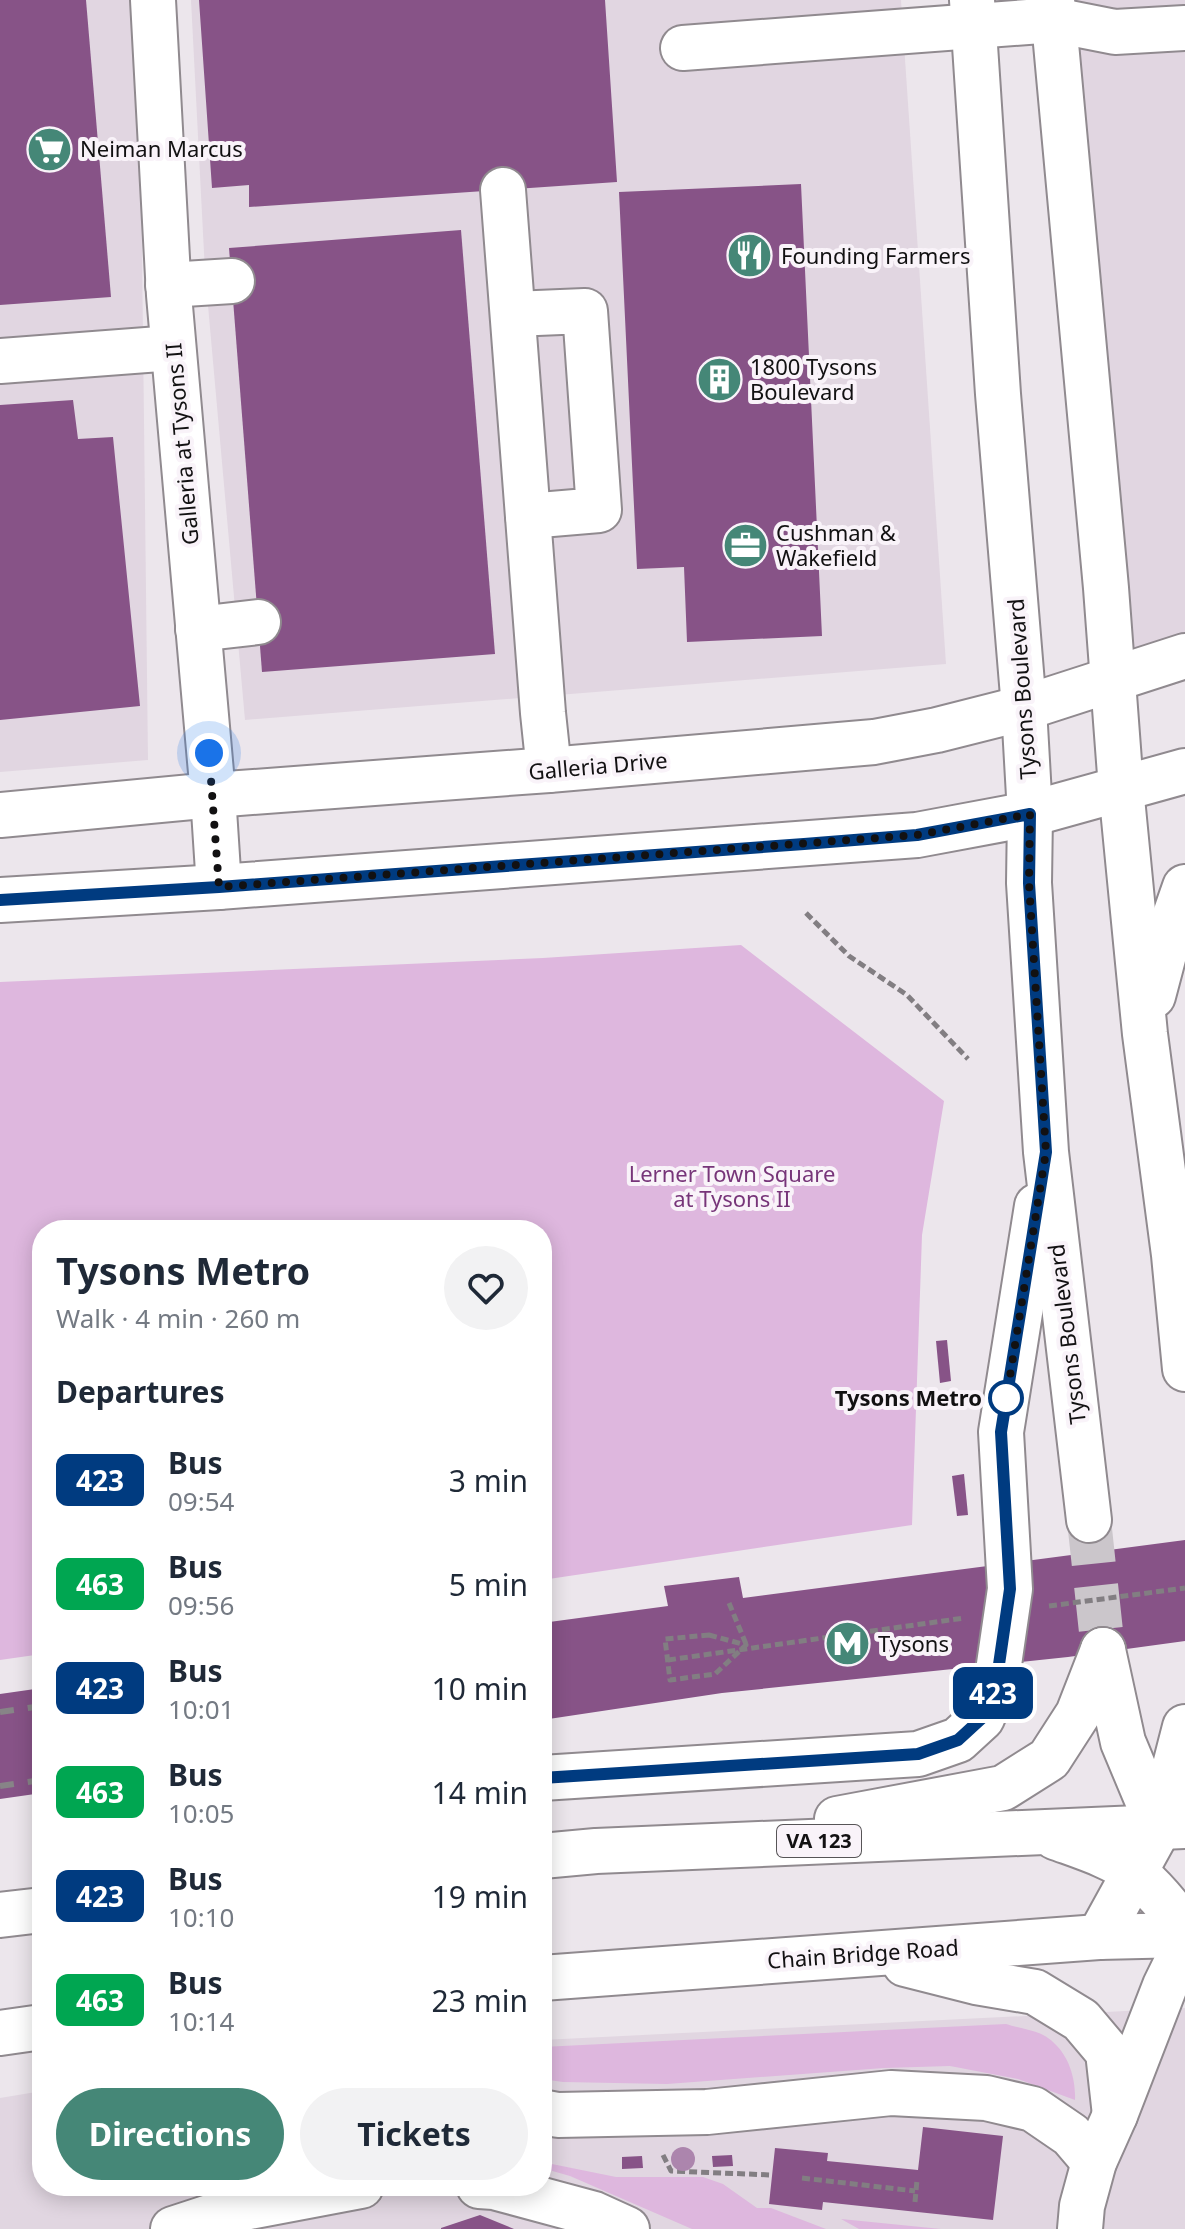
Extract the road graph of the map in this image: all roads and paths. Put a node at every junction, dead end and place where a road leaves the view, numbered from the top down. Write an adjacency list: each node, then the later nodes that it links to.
1 (153, 0): 8 (street, Galleria at Tysons II)
2 (1053, 10): 3 (street); 4 (street); 16 (street)
3 (972, 14): 5 (street); 17 (street, Tysons Boulevard)
4 (1185, 28)
5 (683, 48)
6 (503, 190): 9 (street)
7 (232, 281): 8 (street)
8 (168, 285): 10 (street, Galleria at Tysons II)
9 (513, 314): 12 (street); 12 (street)
10 (173, 348): 11 (street); 14 (street, Galleria at Tysons II)
11 (0, 361)
12 (528, 516): 18 (street)
13 (258, 622): 14 (street)
14 (198, 629): 21 (street, Galleria at Tysons II)
15 (1185, 656): 16 (street, Galleria Drive)
16 (1113, 678): 17 (street, Galleria Drive); 20 (street)
17 (1024, 708): 18 (street, Galleria Drive); 22 (street, Tysons Boulevard)
18 (549, 770): 21 (street, Galleria Drive)
19 (1185, 771): 20 (street)
20 (1121, 788): 22 (street); 28 (street)
21 (213, 795): 23 (street, Galleria Drive); 24 (street, Galleria at Tysons II)
22 (1030, 814): 24 (street); 30 (street, Tysons Boulevard)
23 (0, 815)
24 (219, 887): 26 (street)
25 (1185, 887): 28 (street)
26 (0, 900)
27 (806, 913): 29 (path)
28 (1145, 1034): 31 (street)
29 (968, 1059)
30 (1046, 1152): 32 (street, Tysons Boulevard); 40 (street)
31 (1185, 1369)
32 (1089, 1520)
33 (1185, 1588): 35 (path)
34 (729, 1603): 37 (path)
35 (1042, 1607)
36 (965, 1618): 38 (path)
37 (746, 1645): 38 (path); 38 (path)
38 (668, 1660)
39 (1185, 1727): 42 (street)
40 (552, 1777)
41 (1042, 1832): 42 (street, VA 123); 43 (street, VA 123); 45 (street)
42 (1176, 1835): 43 (street); 45 (street)
43 (596, 1851): 44 (street, VA 123)
44 (552, 1855)
45 (1135, 1874): 49 (street); 51 (street)
46 (32, 1903): 48 (street)
47 (32, 1911): 48 (street)
48 (0, 1914)
49 (1185, 1928)
50 (1185, 1935): 51 (street, Chain Bridge Road)
51 (1099, 1937): 53 (street, Chain Bridge Road)
52 (1185, 1945): 58 (street)
53 (867, 1954): 54 (street, Chain Bridge Road); 58 (street)
54 (552, 1977)
55 (32, 2028): 56 (street)
56 (0, 2033)
57 (552, 2114): 60 (street)
58 (1115, 2115): 60 (street)
59 (658, 2147): 61 (path)
60 (1094, 2162): 68 (street)
61 (772, 2175)
62 (802, 2178): 64 (path)
63 (917, 2180): 64 (path)
64 (915, 2191): 67 (path)
65 (308, 2196): 69 (street)
66 (527, 2196): 70 (street)
67 (915, 2202)
68 (1076, 2221)
69 (173, 2229)
70 (625, 2229)

